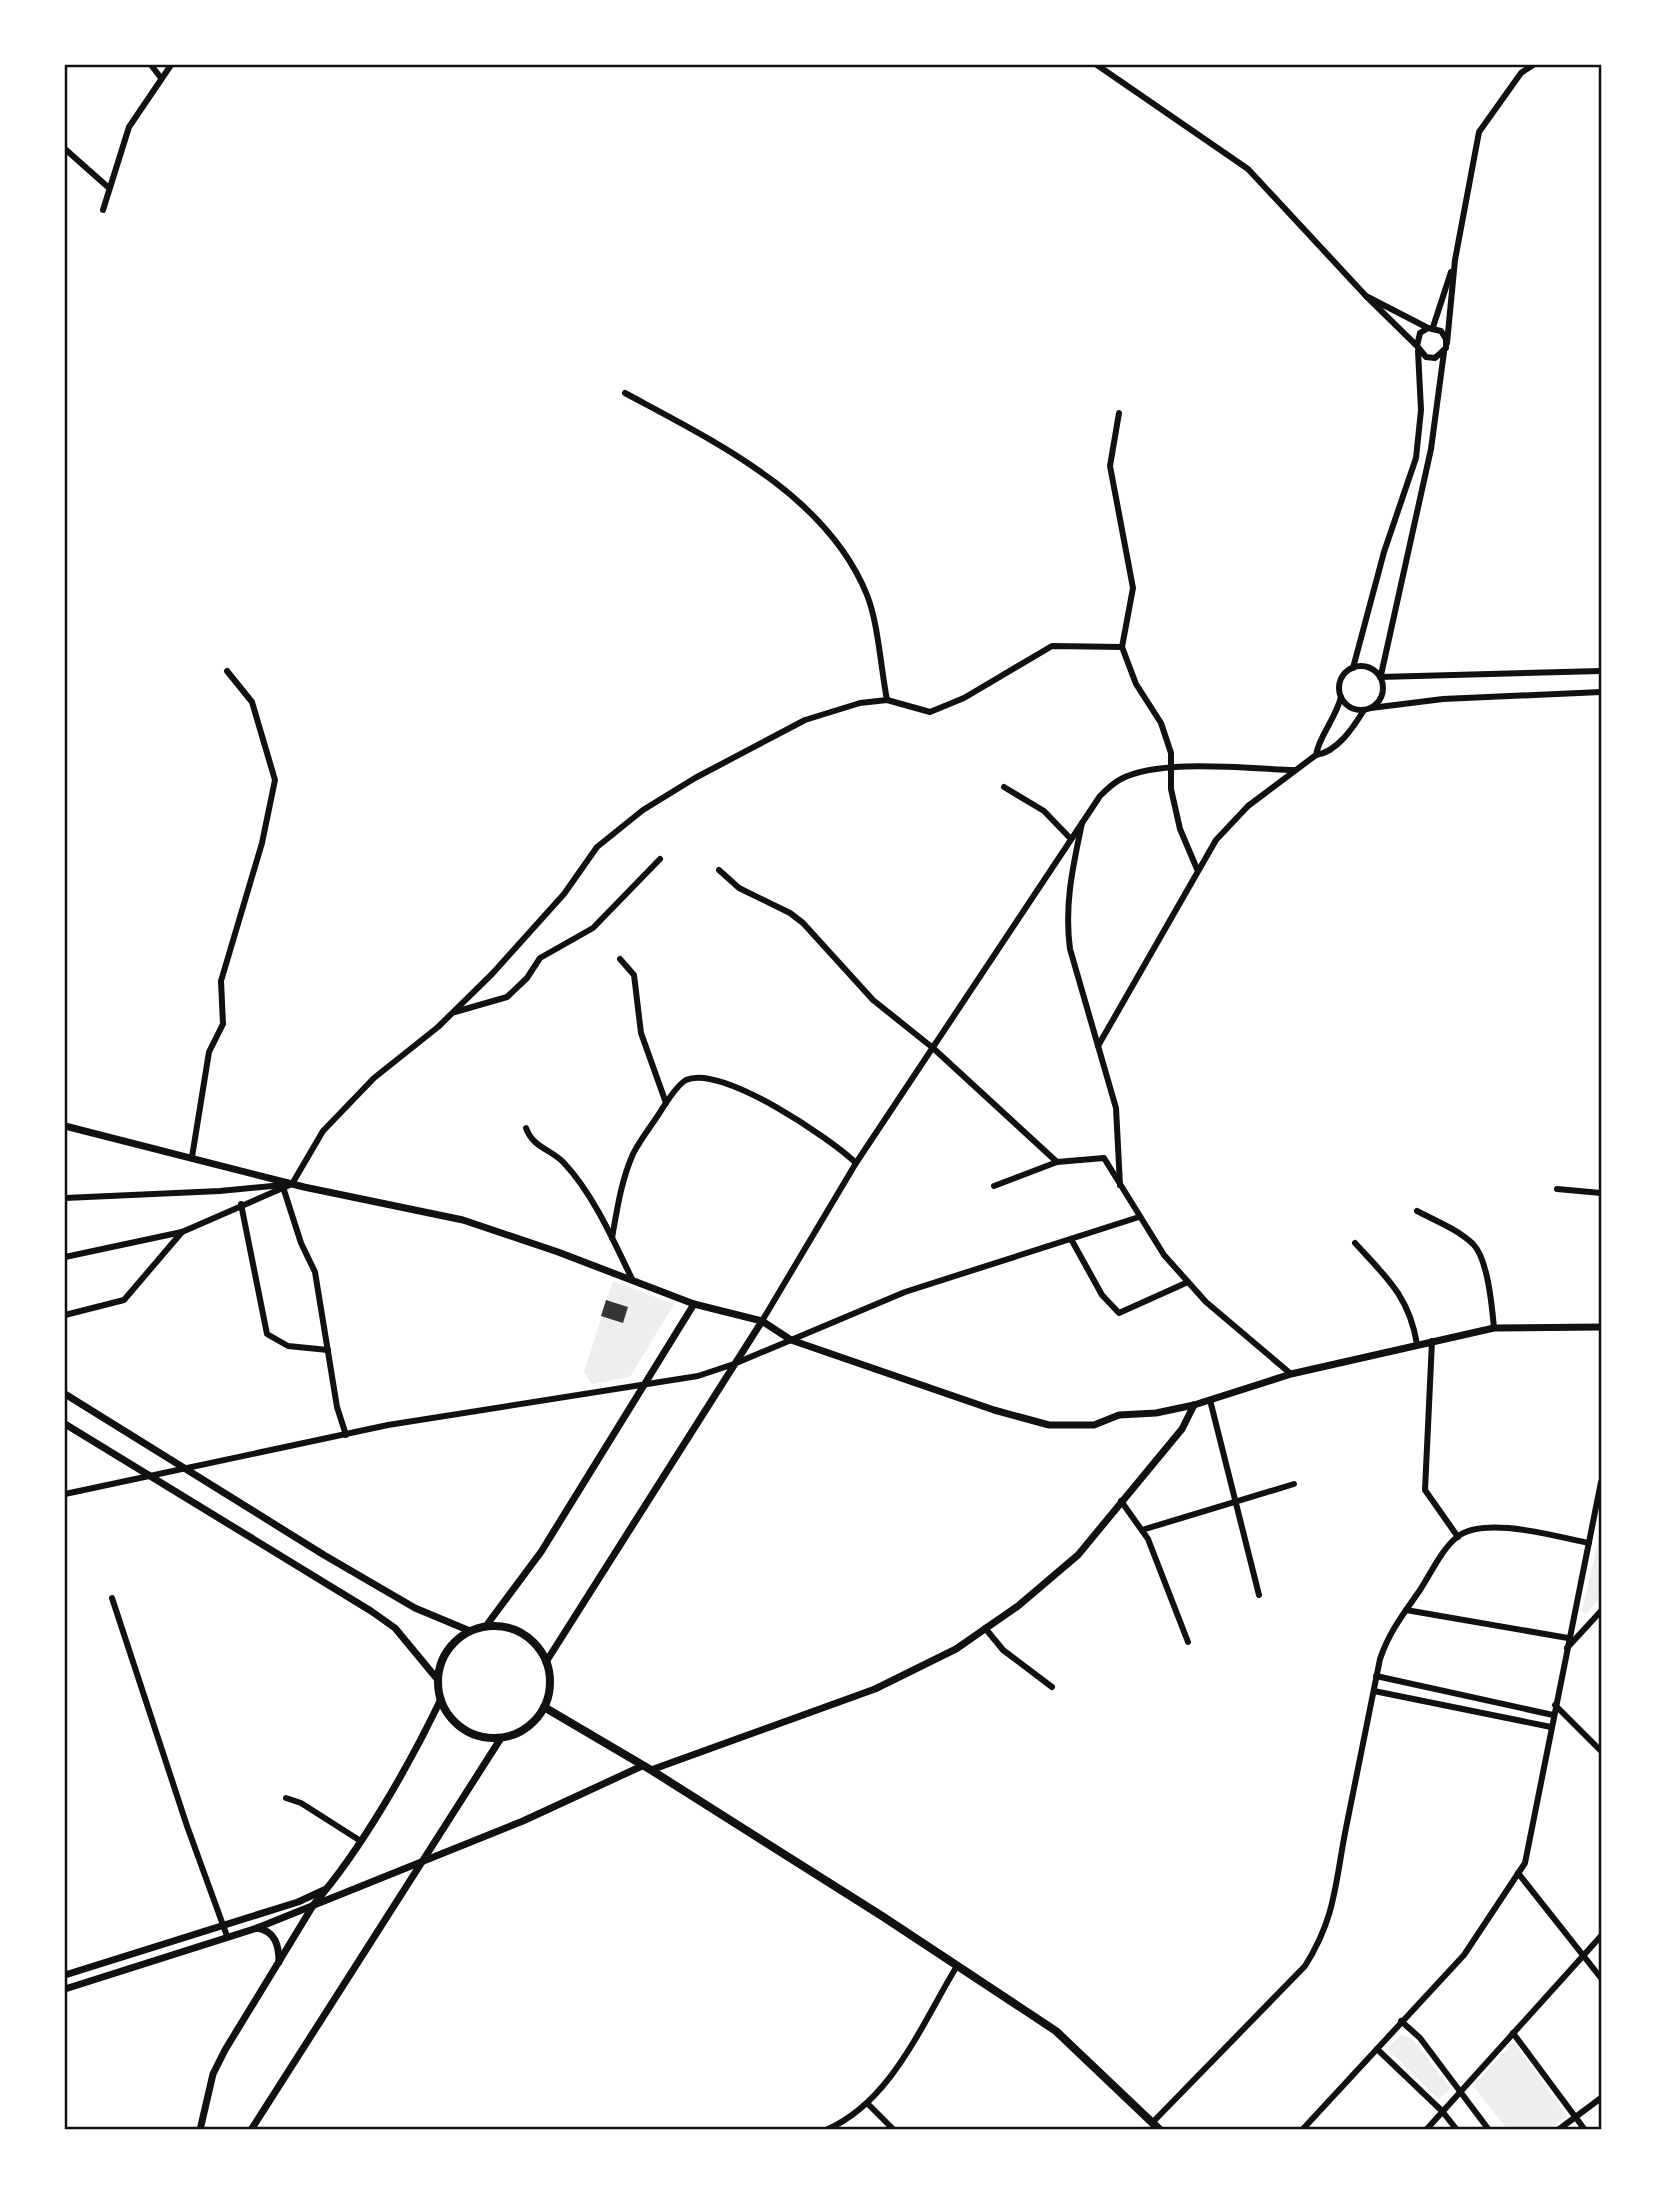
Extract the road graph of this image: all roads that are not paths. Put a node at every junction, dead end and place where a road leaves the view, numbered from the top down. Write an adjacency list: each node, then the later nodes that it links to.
1 (151, 65): 5 (street)
2 (171, 65): 5 (street)
3 (1097, 65): 10 (street)
4 (1533, 65): 9 (street)
5 (161, 78): 7 (street)
6 (65, 149): 7 (street)
7 (109, 188): 8 (street)
8 (103, 210)
9 (1455, 260): 11 (street); 12 (street)
10 (1366, 296): 11 (street); 13 (street)
11 (1430, 328): 12 (street); 13 (street)
12 (1447, 344): 14 (street)
13 (1417, 348): 14 (street); 18 (street)
14 (1444, 352): 21 (street)
15 (625, 393): 24 (street)
16 (1119, 413): 17 (street)
17 (1122, 647): 24 (street); 27 (street)
18 (1353, 668): 21 (street); 23 (street)
19 (227, 671): 42 (street)
20 (1601, 671): 21 (street)
21 (1381, 676): 25 (street)
22 (1601, 692): 25 (street)
23 (1341, 697): 25 (street); 26 (street)
24 (887, 700): 36 (street)
25 (1367, 709): 26 (street)
26 (1316, 755): 28 (street)
27 (1172, 767): 28 (street); 30 (street); 33 (street)
28 (1295, 770): 33 (street)
29 (1004, 787): 31 (street)
30 (1083, 818): 31 (street); 37 (street)
31 (1070, 838): 38 (street)
32 (660, 859): 36 (street)
33 (1197, 869): 37 (street)
34 (719, 870): 38 (street)
35 (620, 959): 39 (street)
36 (453, 1012): 45 (street)
37 (1098, 1046): 48 (street)
38 (933, 1048): 43 (street); 44 (street)
39 (666, 1103): 44 (street); 56 (street)
40 (65, 1126): 42 (street)
41 (526, 1128): 56 (street)
42 (192, 1157): 45 (street)
43 (1057, 1162): 46 (street); 48 (street)
44 (856, 1163): 64 (street)
45 (292, 1184): 47 (street); 51 (street); 60 (street)
46 (994, 1186)
47 (283, 1187): 52 (street); 70 (street)
48 (1120, 1187): 54 (street)
49 (1557, 1189): 50 (street)
50 (1601, 1193)
51 (65, 1198)
52 (241, 1204): 55 (street); 70 (street)
53 (1417, 1211): 66 (street)
54 (1139, 1217): 57 (street); 61 (street)
55 (182, 1232): 59 (street); 63 (street)
56 (612, 1238): 60 (street)
57 (1071, 1239): 61 (street); 67 (street)
58 (1355, 1243): 69 (street)
59 (65, 1257)
60 (633, 1281): 62 (street)
61 (1188, 1282): 72 (street)
62 (694, 1304): 64 (street); 73 (street)
63 (65, 1315)
64 (762, 1321): 67 (street); 71 (street)
65 (1601, 1327): 66 (street)
66 (1494, 1328): 68 (street)
67 (791, 1340): 71 (street); 76 (street)
68 (1432, 1341): 69 (street); 88 (street)
69 (1417, 1344): 72 (street)
70 (328, 1350): 78 (street)
71 (734, 1364): 73 (street); 100 (street)
72 (1291, 1374): 75 (street)
73 (645, 1385): 78 (street); 94 (street)
74 (65, 1394): 79 (street)
75 (1210, 1399): 76 (street); 85 (street)
76 (1194, 1405): 84 (street)
77 (65, 1424): 80 (street)
78 (346, 1435): 79 (street)
79 (186, 1469): 80 (street); 96 (street)
80 (149, 1476): 83 (street); 102 (street)
81 (1601, 1482): 86 (street)
82 (1294, 1484): 85 (street)
83 (65, 1494)
84 (1121, 1501): 87 (street); 95 (street)
85 (1235, 1501): 87 (street); 90 (street)
86 (1600, 1503): 89 (street)
87 (1142, 1530): 98 (street)
88 (1458, 1537): 89 (street); 92 (street)
89 (1589, 1543): 97 (street)
90 (1259, 1595)
91 (112, 1598): 120 (street)
92 (1406, 1610): 97 (street); 101 (street)
93 (1601, 1611): 99 (street)
94 (486, 1626): 96 (main road); 100 (main road)
95 (985, 1628): 103 (street); 113 (street)
96 (470, 1631): 102 (main road)
97 (1568, 1638): 99 (street)
98 (1188, 1642)
99 (1566, 1649): 106 (street)
100 (546, 1662): 107 (main road)
101 (1376, 1676): 104 (street); 108 (street)
102 (438, 1680): 105 (main road)
103 (1052, 1687)
104 (1374, 1691): 109 (street); 138 (street)
105 (441, 1699): 110 (main road); 115 (street)
106 (1555, 1705): 108 (street); 111 (street)
107 (544, 1707): 110 (main road); 112 (main road)
108 (1553, 1715): 109 (street)
109 (1551, 1727): 117 (street)
110 (501, 1738): 116 (street)
111 (1601, 1751)
112 (642, 1766): 113 (main road); 116 (street)
113 (651, 1770): 126 (main road)
114 (286, 1798): 115 (street)
115 (359, 1840): 118 (street)
116 (420, 1863): 119 (street); 140 (street)
117 (1518, 1873): 124 (street); 130 (street)
118 (330, 1886): 119 (street); 120 (street)
119 (314, 1904): 121 (street); 125 (street)
120 (222, 1924): 122 (street); 127 (street)
121 (257, 1928): 122 (street); 125 (street)
122 (227, 1936): 129 (street)
123 (1601, 1936): 124 (street)
124 (1585, 1957): 128 (street); 131 (street)
125 (279, 1965): 139 (street)
126 (957, 1966): 135 (street); 138 (main road)
127 (65, 1975)
128 (1601, 1978)
129 (65, 1989)
130 (1401, 2021): 132 (street); 133 (street)
131 (1513, 2033): 133 (street); 137 (street)
132 (1377, 2049): 136 (street); 144 (street)
133 (1458, 2092): 136 (street); 147 (street)
134 (1601, 2098): 137 (street)
135 (868, 2104): 141 (street); 142 (street)
136 (1442, 2111): 145 (street); 146 (street)
137 (1574, 2117): 148 (street); 149 (street)
138 (1153, 2123): 143 (main road)
139 (200, 2130)
140 (251, 2130)
141 (826, 2130)
142 (894, 2130)
143 (1160, 2130)
144 (1302, 2130)
145 (1426, 2130)
146 (1457, 2130)
147 (1489, 2130)
148 (1558, 2130)
149 (1585, 2130)

